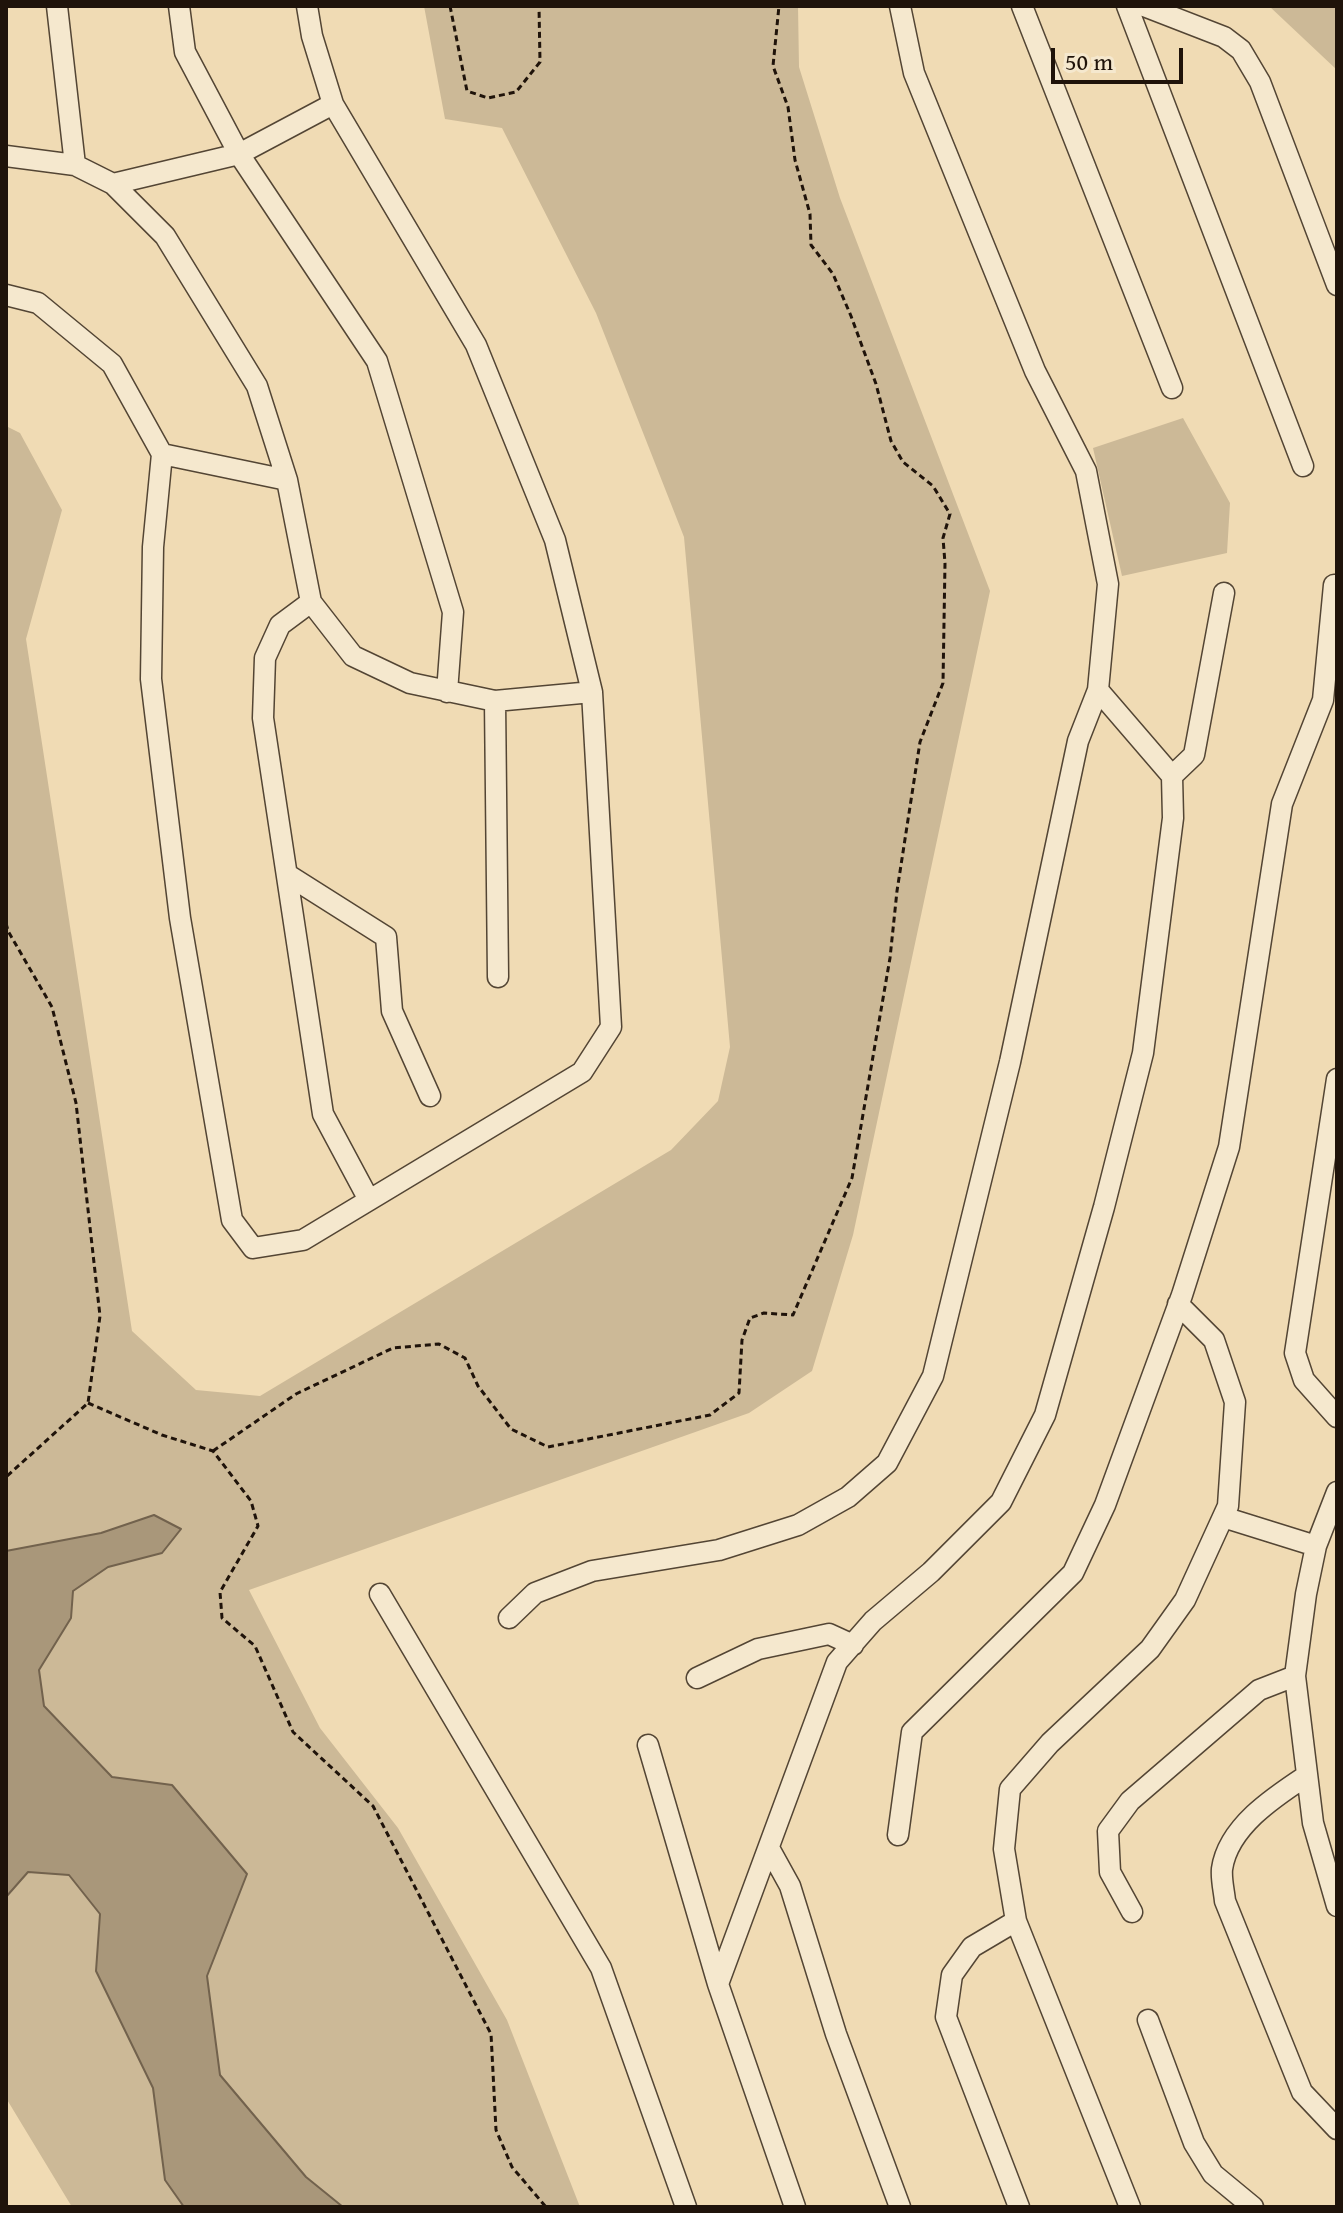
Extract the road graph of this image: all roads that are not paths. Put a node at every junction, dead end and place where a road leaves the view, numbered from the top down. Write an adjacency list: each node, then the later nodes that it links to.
1 (57, 6): 11 (street)
2 (179, 6): 9 (street)
3 (307, 6): 8 (street)
4 (900, 6): 22 (street)
5 (1022, 6): 15 (street)
6 (1127, 6): 17 (street)
7 (1144, 6): 13 (street)
8 (333, 104): 9 (street); 24 (street)
9 (239, 154): 12 (street); 23 (street)
10 (6, 156): 11 (street)
11 (75, 165): 12 (street)
12 (113, 184): 18 (street)
13 (1337, 285)
14 (6, 295): 16 (street)
15 (1172, 388)
16 (162, 454): 18 (street); 31 (street)
17 (1303, 466)
18 (287, 480): 21 (street)
19 (1334, 585): 32 (street)
20 (1224, 593): 26 (street)
21 (311, 602): 23 (street); 27 (street)
22 (1098, 690): 26 (street); 38 (street)
23 (447, 692): 25 (street)
24 (592, 692): 25 (street); 31 (street)
25 (495, 701): 28 (street)
26 (1172, 776): 39 (street)
27 (288, 875): 30 (street); 31 (street)
28 (498, 977)
29 (1337, 1079): 33 (street)
30 (430, 1096)
31 (369, 1200)
32 (1178, 1304): 35 (street); 44 (street)
33 (1337, 1417)
34 (1337, 1492): 36 (street)
35 (1223, 1517): 36 (street); 48 (street)
36 (1316, 1546): 40 (street)
37 (380, 1594): 52 (street)
38 (509, 1618)
39 (853, 1645): 41 (street); 45 (street)
40 (1295, 1676): 43 (street); 47 (street)
41 (697, 1678)
42 (648, 1745): 49 (street)
43 (1306, 1776): 46 (street); 51 (street)
44 (898, 1835)
45 (769, 1848): 49 (street); 54 (street)
46 (1337, 1906)
47 (1132, 1912)
48 (1016, 1921): 55 (street); 56 (street)
49 (718, 1984): 53 (street)
50 (1148, 2020): 57 (street)
51 (1337, 2129)
52 (686, 2207)
53 (795, 2207)
54 (900, 2207)
55 (1019, 2207)
56 (1130, 2207)
57 (1253, 2207)

